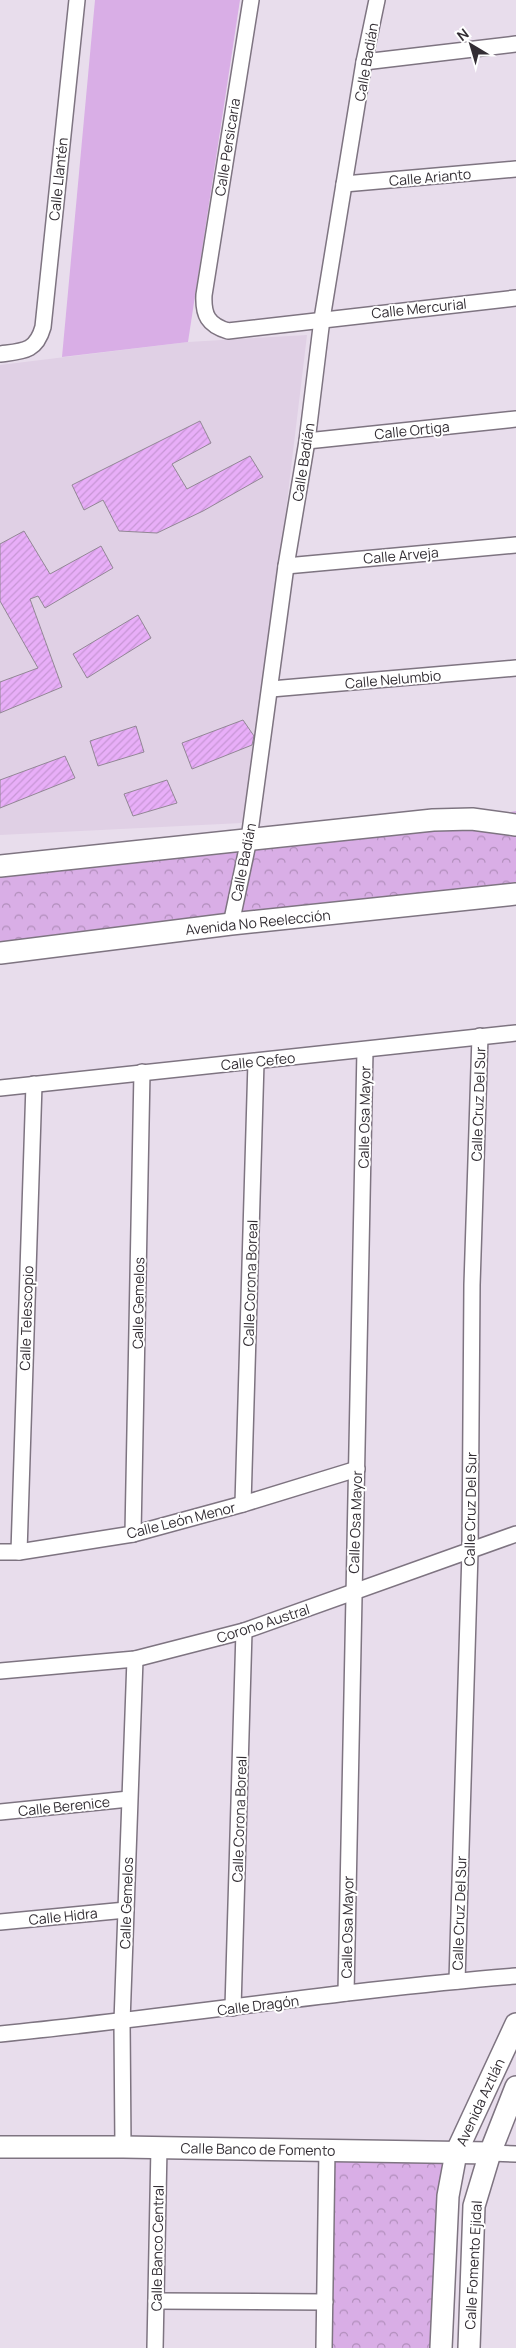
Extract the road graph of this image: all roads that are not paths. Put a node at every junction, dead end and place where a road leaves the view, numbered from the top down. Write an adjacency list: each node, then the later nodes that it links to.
1 (78, 0): 10 (street, Calle Llantén)
2 (251, 0): 9 (street, Calle Persicaria)
3 (377, 0): 5 (street, Calle Badián)
4 (516, 44): 5 (street)
5 (364, 62): 7 (street, Calle Badián)
6 (516, 169): 7 (street, Calle Arianto)
7 (344, 184): 9 (street, Calle Badián)
8 (516, 298): 9 (street, Calle Mercurial)
9 (322, 319): 12 (street, Calle Badián)
10 (0, 354)
11 (516, 419): 12 (street, Calle Ortiga)
12 (307, 441): 14 (street, Calle Badián)
13 (516, 545): 14 (street, Calle Arveja)
14 (286, 566): 16 (street, Calle Badián)
15 (516, 668): 16 (street, Calle Nelumbio)
16 (271, 689): 20 (street, Calle Badián)
17 (516, 811): 18 (main road)
18 (472, 819): 19 (main road); 20 (main road)
19 (516, 824)
20 (248, 839): 21 (main road); 23 (street, Calle Badián)
21 (0, 866)
22 (516, 894): 23 (main road, Avenida No Reelección)
23 (231, 924): 24 (main road, Avenida No Reelección)
24 (0, 954)
25 (516, 1033): 26 (street, Calle Cefeo)
26 (480, 1036): 27 (street, Calle Cefeo); 38 (street, Calle Cruz Del Sur)
27 (365, 1050): 28 (street, Calle Cefeo); 32 (street, Calle Osa Mayor)
28 (256, 1062): 29 (street, Calle Cefeo); 33 (street, Calle Corona Boreal)
29 (142, 1072): 30 (street, Calle Cefeo); 34 (street, Calle Gemelos)
30 (34, 1084): 31 (street, Calle Cefeo); 37 (street, Calle Telescopio)
31 (0, 1088)
32 (357, 1469): 33 (street, Calle León Menor); 39 (street, Calle Osa Mayor)
33 (243, 1504): 34 (street, Calle León Menor)
34 (133, 1534): 37 (street, Calle León Menor)
35 (516, 1534): 38 (street, Corono Austral)
36 (0, 1552): 37 (street, Calle León Menor)
37 (19, 1552)
38 (470, 1552): 39 (street, Corono Austral); 48 (street, Calle Cruz Del Sur)
39 (353, 1592): 40 (street, Corono Austral); 49 (street, Calle Osa Mayor)
40 (244, 1631): 41 (street, Corono Austral); 50 (street, Calle Corona Boreal)
41 (135, 1659): 42 (street, Corono Austral); 43 (street, Calle Gemelos)
42 (0, 1671)
43 (129, 1799): 44 (street, Calle Berenice); 45 (street, Calle Gemelos)
44 (0, 1812)
45 (126, 1910): 46 (street, Calle Hidra); 51 (street, Calle Gemelos)
46 (0, 1922)
47 (516, 1976): 48 (street, Calle Dragón)
48 (457, 1981): 49 (street, Calle Dragón)
49 (346, 1993): 50 (street, Calle Dragón)
50 (233, 2008): 51 (street, Calle Dragón)
51 (122, 2022): 53 (street, Calle Dragón); 55 (street, Calle Gemelos)
52 (516, 2024): 59 (main road, Avenida Aztlán)
53 (0, 2034)
54 (516, 2086): 60 (main road, Avenida Aztlán)
55 (123, 2147): 56 (main road, Calle Banco de Fomento); 57 (main road, Calle Banco de Fomento)
56 (0, 2148)
57 (159, 2148): 58 (main road, Calle Banco de Fomento); 62 (street, Calle Banco Central)
58 (327, 2150): 59 (main road, Calle Banco de Fomento); 63 (street)
59 (456, 2153): 60 (main road, Calle Banco de Fomento); 66 (main road, Calle Fomento Ejidal)
60 (490, 2153): 61 (street, Calle Banco de Fomento); 67 (main road, Calle Fomento Ejidal)
61 (516, 2154)
62 (156, 2301): 63 (street); 64 (street, Calle Banco Central)
63 (325, 2302): 65 (street)
64 (155, 2348)
65 (324, 2348)
66 (441, 2348)
67 (469, 2348)

